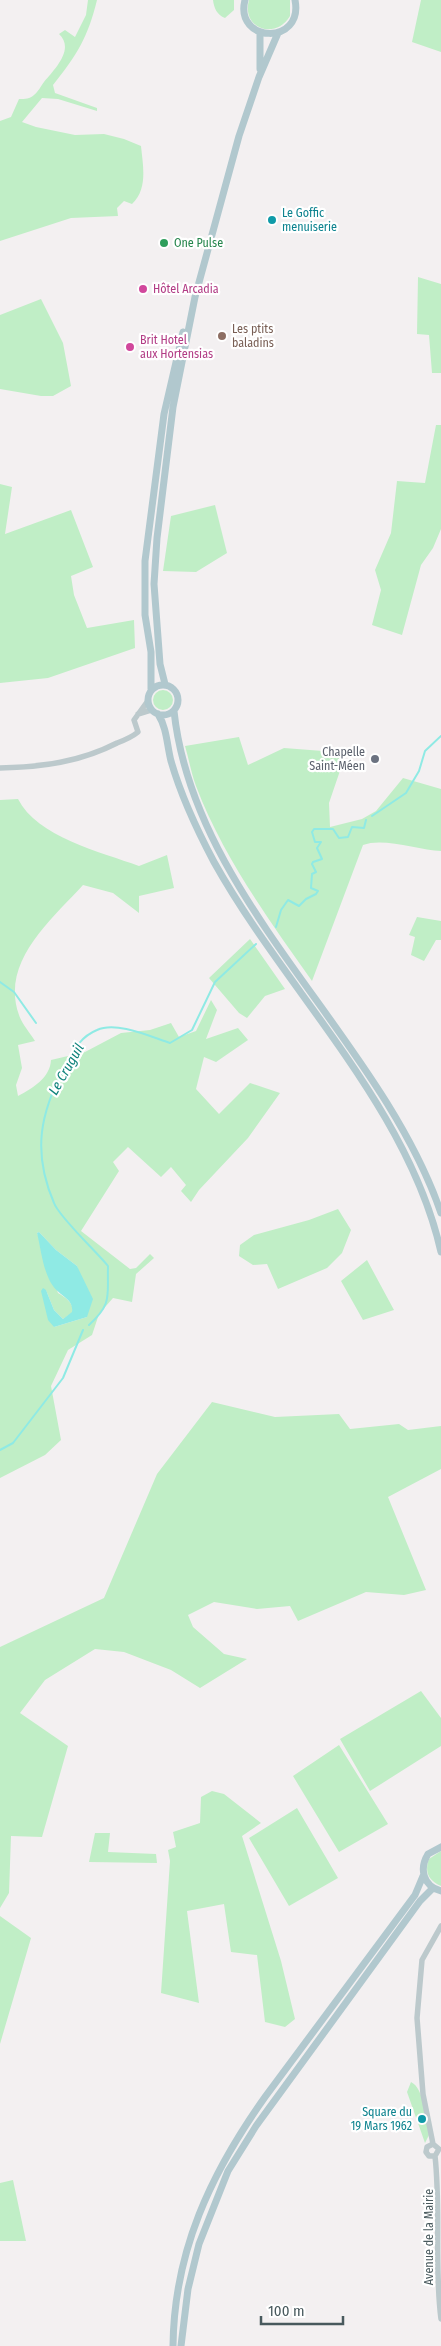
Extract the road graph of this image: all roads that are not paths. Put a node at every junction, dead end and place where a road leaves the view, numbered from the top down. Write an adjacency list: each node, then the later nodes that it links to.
1 (245, 0): 3 (main road)
2 (295, 0): 4 (main road)
3 (260, 33): 4 (main road); 5 (main road)
4 (278, 33): 5 (main road)
5 (259, 77): 6 (main road)
6 (195, 296): 7 (main road); 8 (main road)
7 (165, 684): 8 (main road); 11 (main road)
8 (151, 689): 9 (main road)
9 (147, 702): 10 (main road); 12 (street)
10 (151, 710): 12 (street); 13 (main road)
11 (174, 711): 13 (main road); 15 (main road)
12 (138, 714): 14 (street)
13 (158, 714): 16 (main road)
14 (0, 768)
15 (441, 1213)
16 (441, 1252)
17 (441, 1847): 18 (main road)
18 (423, 1876): 19 (main road); 24 (main road)
19 (437, 1889): 25 (main road)
20 (441, 1926): 21 (street)
21 (433, 2144): 22 (street); 22 (street)
22 (435, 2156): 23 (street, Avenue de la Mairie)
23 (441, 2319)
24 (173, 2346)
25 (182, 2346)

